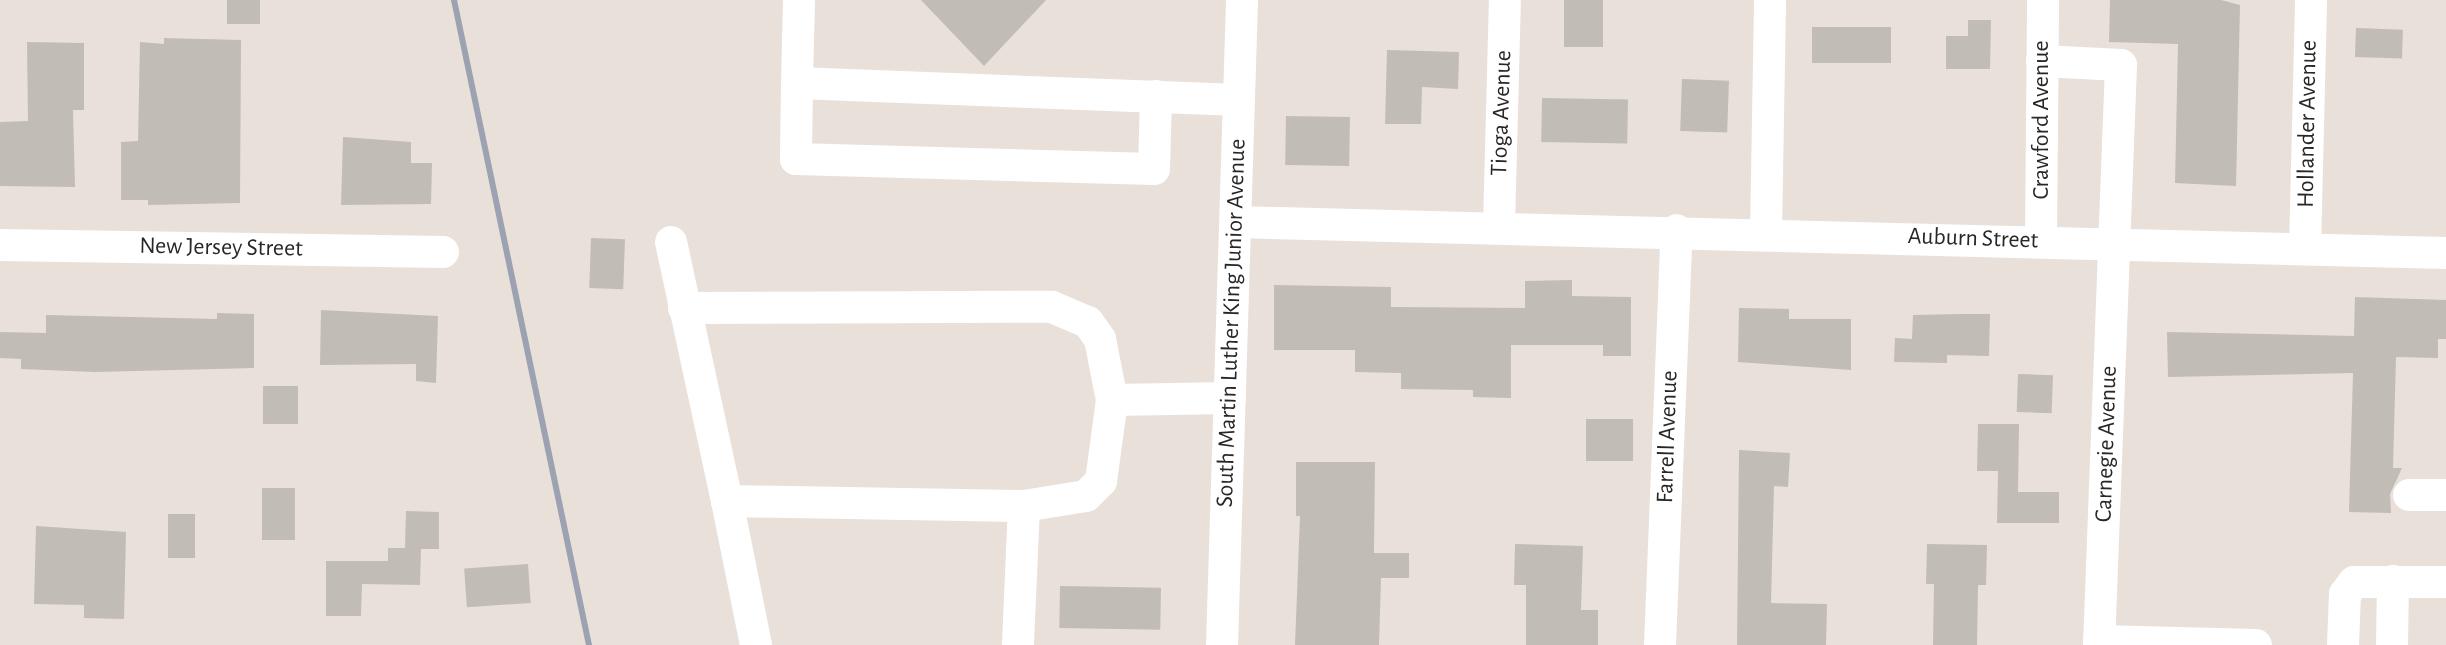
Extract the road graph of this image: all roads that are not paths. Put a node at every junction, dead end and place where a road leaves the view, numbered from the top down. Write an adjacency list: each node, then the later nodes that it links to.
1 (799, 0): 8 (street)
2 (1242, 0): 10 (street, South Martin Luther King Junior Avenue)
3 (1505, 0): 12 (street, Tioga Avenue)
4 (1770, 0): 14 (street)
5 (2043, 0): 7 (street, Crawford Avenue)
6 (2311, 0): 19 (street, Hollander Avenue)
7 (2042, 61): 15 (street, Crawford Avenue); 17 (street, Carnegie Avenue)
8 (797, 83): 9 (street); 9 (street)
9 (1156, 96): 10 (street)
10 (1239, 100): 11 (street, South Martin Luther King Junior Avenue)
11 (1236, 222): 12 (street, Auburn Street); 23 (street, South Martin Luther King Junior Avenue)
12 (1499, 226): 13 (street, Auburn Street)
13 (1677, 230): 14 (street, Auburn Street); 35 (street, Farrell Avenue)
14 (1766, 233): 15 (street, Auburn Street)
15 (2041, 241): 17 (street, Auburn Street)
16 (671, 242): 22 (street)
17 (2115, 243): 19 (street, Auburn Street); 31 (street, Carnegie Avenue)
18 (0, 245): 20 (street, New Jersey Street)
19 (2305, 249): 21 (street, Auburn Street)
20 (443, 252)
21 (2446, 253)
22 (684, 308): 24 (street); 27 (street)
23 (1230, 398): 24 (street); 34 (street, South Martin Luther King Junior Avenue)
24 (1112, 400): 28 (street)
25 (2409, 495): 26 (street)
26 (2446, 495)
27 (727, 501): 28 (street); 32 (street)
28 (1024, 506): 33 (street)
29 (2393, 581): 30 (street); 37 (street); 38 (street)
30 (2446, 582)
31 (2099, 643): 36 (street)
32 (756, 645)
33 (1018, 645)
34 (1222, 645)
35 (1660, 645)
36 (2256, 645)
37 (2343, 645)
38 (2392, 645)

